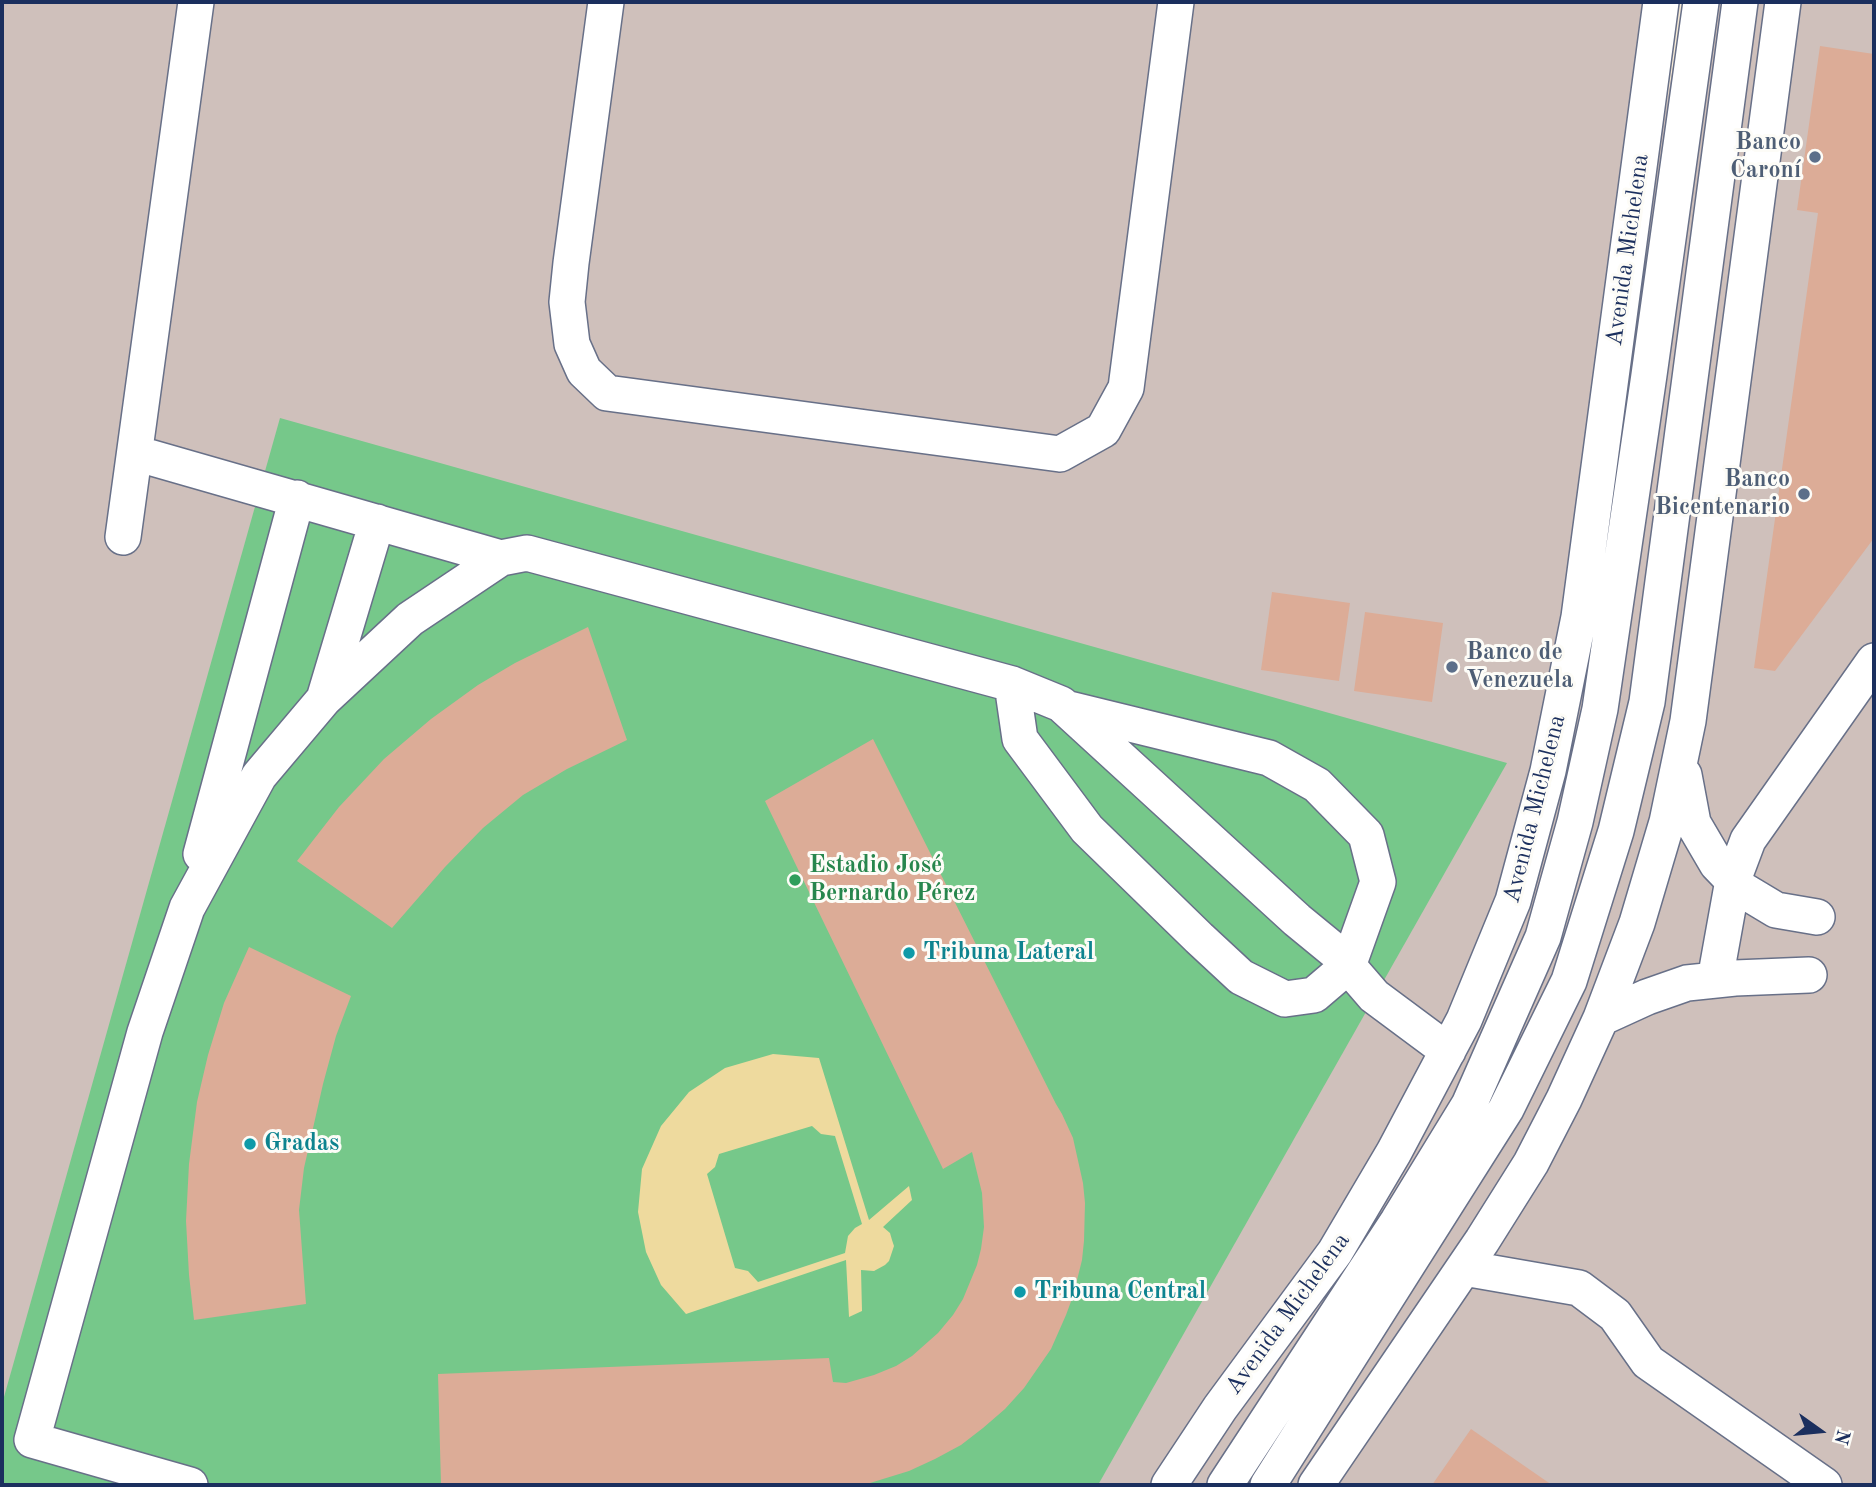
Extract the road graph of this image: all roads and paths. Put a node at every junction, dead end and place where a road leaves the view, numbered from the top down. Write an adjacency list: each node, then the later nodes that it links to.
1 (196, 2): 8 (street)
2 (606, 2): 3 (street)
3 (1176, 2)
4 (1661, 2): 14 (street, Avenida Michelena)
5 (1700, 2): 15 (street, Avenida Michelena)
6 (1740, 2): 19 (street)
7 (1783, 2): 13 (street)
8 (135, 453): 9 (street); 11 (street)
9 (297, 498): 10 (street); 23 (street)
10 (377, 522): 12 (street); 18 (street)
11 (123, 537)
12 (500, 558): 17 (street); 18 (street)
13 (1709, 559): 19 (street); 21 (street)
14 (1579, 617): 15 (street); 29 (street, Avenida Michelena)
15 (1614, 621): 33 (street, Avenida Michelena)
16 (1874, 661): 22 (street)
17 (1012, 684): 20 (street); 25 (street)
18 (324, 699): 23 (street)
19 (1647, 702): 34 (street)
20 (1065, 708): 25 (street); 25 (street)
21 (1680, 756): 22 (street); 28 (street)
22 (1733, 880): 24 (street); 27 (street)
23 (187, 908): 31 (street)
24 (1817, 917)
25 (1348, 967): 29 (street)
26 (1809, 975): 27 (street)
27 (1715, 980): 28 (street)
28 (1601, 1018): 30 (street)
29 (1448, 1051): 32 (street, Avenida Michelena)
30 (1464, 1268): 35 (street); 36 (street)
31 (190, 1485)
32 (1169, 1485)
33 (1225, 1485)
34 (1268, 1485)
35 (1316, 1485)
36 (1824, 1485)

